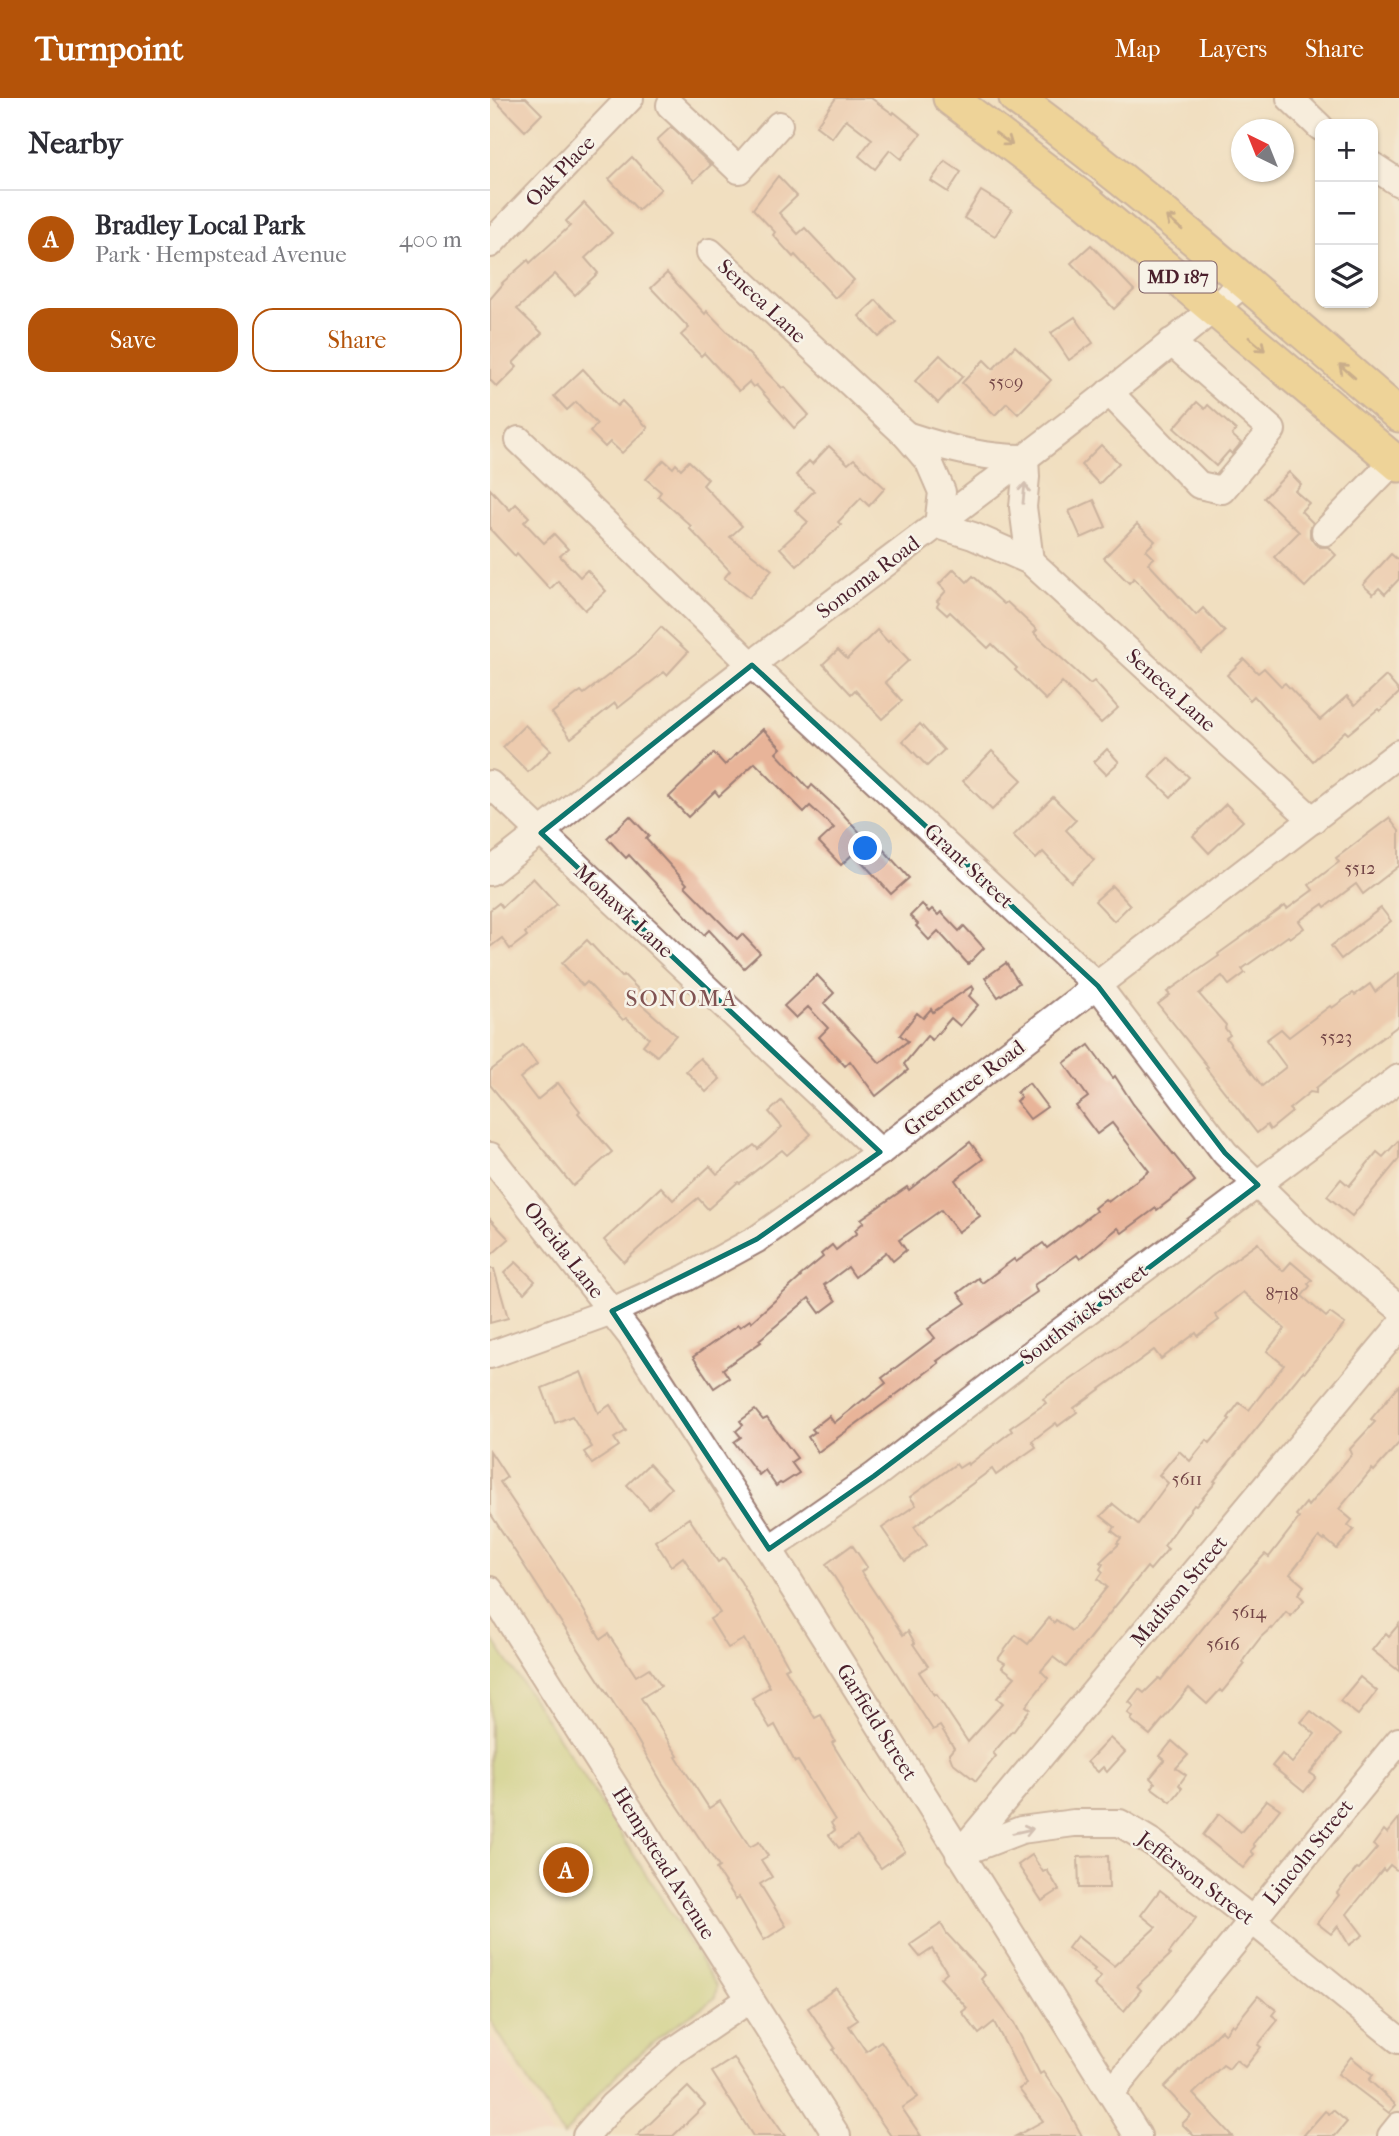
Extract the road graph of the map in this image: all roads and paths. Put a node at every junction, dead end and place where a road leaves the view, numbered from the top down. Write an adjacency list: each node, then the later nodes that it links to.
1 (630, 98): 10 (street, Oak Place)
2 (950, 98): 13 (main road, MD 187, one-way to 13)
3 (1016, 98): 12 (main road, MD 187, one-way to 3)
4 (1290, 98): 6 (street)
5 (669, 100): 7 (street)
6 (1315, 122)
7 (779, 125)
8 (1378, 169): 9 (street)
9 (1399, 183)
10 (490, 244)
11 (710, 252): 17 (street, Seneca Lane)
12 (1245, 282): 13 (street, Sonoma Road); 16 (main road, MD 187, one-way to 12)
13 (1215, 307): 14 (street, Sonoma Road); 20 (main road, MD 187, one-way to 20)
14 (1171, 342): 15 (street, Sonoma Road); 15 (street)
15 (1109, 392): 19 (street, Sonoma Road)
16 (1399, 415)
17 (906, 436): 19 (street, Seneca Lane); 21 (street, Seneca Lane)
18 (519, 440): 24 (street, Grant Street)
19 (1025, 458): 21 (street, Sonoma Road); 23 (street, one-way to 19)
20 (1397, 463): 22 (street)
21 (938, 524): 23 (street, Seneca Lane); 24 (street, Sonoma Road)
22 (1325, 532)
23 (1030, 561): 27 (street, Seneca Lane)
24 (752, 665): 28 (street, Sonoma Road); 30 (street, Grant Street)
25 (1399, 754): 27 (street, Greentree Road)
26 (490, 785): 28 (street, Mohawk Lane)
27 (1313, 820): 30 (street, Greentree Road)
28 (541, 833): 29 (street, Sonoma Road); 32 (street, Mohawk Lane)
29 (490, 872)
30 (1098, 986): 32 (street, Greentree Road); 34 (street, Grant Street)
31 (1399, 1078): 34 (street, Southwick Street)
32 (880, 1152): 36 (street, Greentree Road)
33 (490, 1156): 36 (street, Oneida Lane)
34 (1258, 1185): 35 (street, Grant Street); 39 (street, Southwick Street)
35 (1399, 1308)
36 (612, 1311): 38 (street, Greentree Road); 39 (street, Garfield Street)
37 (1399, 1327): 42 (street, Madison Street)
38 (490, 1355)
39 (769, 1549): 42 (street, Garfield Street)
40 (490, 1590): 44 (street, Hempstead Avenue)
41 (1399, 1741): 43 (street, Lincoln Street)
42 (959, 1854): 43 (street, Jefferson Street, one-way to 43); 46 (street, Garfield Street)
43 (1252, 1920): 45 (street, Jefferson Street); 46 (street, Lincoln Street)
44 (750, 1999): 48 (street); 49 (street, Hempstead Avenue)
45 (1399, 2040)
46 (1111, 2093): 50 (street, Garfield Street)
47 (1399, 2126): 51 (street)
48 (586, 2136)
49 (837, 2136)
50 (1138, 2136)
51 (1391, 2136)

